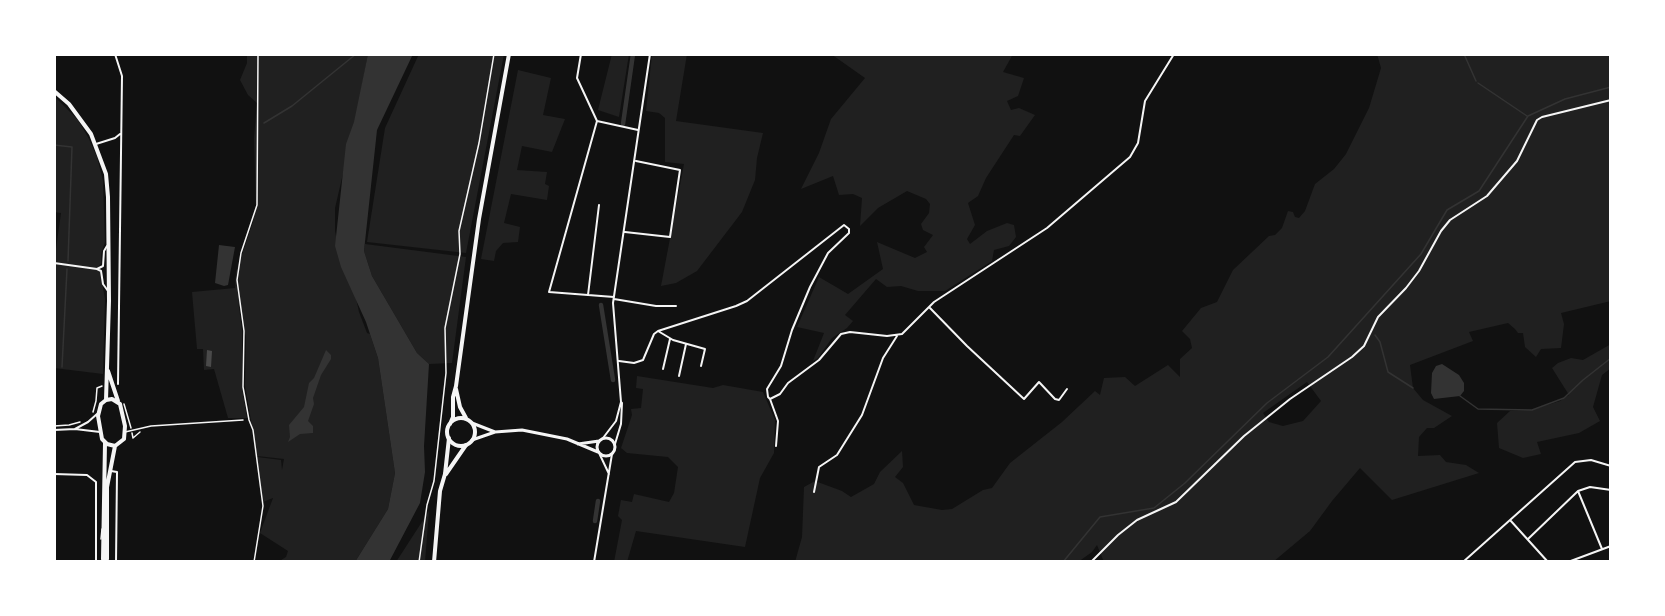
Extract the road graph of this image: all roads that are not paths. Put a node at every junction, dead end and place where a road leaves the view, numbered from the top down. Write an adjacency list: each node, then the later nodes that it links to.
1 (115, 54): 10 (street)
2 (509, 54): 33 (main road)
3 (581, 54): 8 (street)
4 (650, 54): 9 (street)
5 (1174, 54): 22 (street)
6 (54, 91): 11 (main road)
7 (1611, 100): 77 (street)
8 (597, 121): 9 (street); 19 (street)
9 (638, 130): 12 (street)
10 (120, 134): 11 (street); 32 (street)
11 (96, 144): 15 (main road)
12 (635, 161): 14 (street); 14 (street)
13 (599, 205): 19 (street)
14 (625, 232): 20 (street)
15 (108, 243): 17 (street); 18 (main road)
16 (54, 263): 17 (street)
17 (97, 269): 18 (street)
18 (109, 293): 30 (main road)
19 (588, 296): 20 (street)
20 (614, 298): 21 (street); 27 (street)
21 (676, 306)
22 (929, 307): 24 (street); 34 (street)
23 (658, 331): 25 (street); 27 (street); 35 (street)
24 (897, 336): 35 (street); 67 (street)
25 (670, 339): 26 (street); 29 (street)
26 (686, 344): 28 (street); 31 (street)
27 (619, 361): 38 (street)
28 (701, 366)
29 (663, 369)
30 (108, 371): 36 (main road); 37 (main road)
31 (679, 376)
32 (118, 384)
33 (456, 386): 40 (main road); 43 (main road)
34 (1067, 389)
35 (770, 399): 57 (street)
36 (106, 400): 37 (main road); 39 (main road)
37 (118, 402): 48 (main road)
38 (621, 402): 51 (street); 54 (street)
39 (98, 413): 45 (street); 46 (main road)
40 (467, 419): 42 (main road); 43 (main road)
41 (243, 420): 48 (lane)
42 (471, 423): 47 (street); 50 (main road)
43 (450, 424): 49 (main road)
44 (54, 428): 45 (street)
45 (75, 429): 46 (street)
46 (100, 432): 52 (main road)
47 (495, 432): 50 (street); 53 (street)
48 (125, 433): 56 (main road)
49 (449, 438): 55 (main road); 63 (main road)
50 (472, 440): 55 (main road)
51 (601, 440): 53 (street); 54 (street); 58 (street)
52 (105, 443): 56 (main road); 73 (main road)
53 (578, 444): 58 (street)
54 (615, 444): 59 (street)
55 (466, 445): 63 (main road)
56 (115, 446): 61 (main road)
57 (777, 446)
58 (599, 453): 59 (street); 64 (street)
59 (612, 454): 64 (street)
60 (1611, 466): 68 (street)
61 (111, 471): 73 (main road); 74 (street)
62 (54, 474): 72 (street)
63 (445, 474): 75 (main road)
64 (609, 474): 76 (street)
65 (1611, 490): 66 (street)
66 (1578, 491): 69 (street); 71 (street)
67 (814, 492)
68 (1510, 519): 69 (street); 78 (street)
69 (1528, 539): 79 (street)
70 (1611, 546): 71 (street)
71 (1602, 549): 80 (street)
72 (96, 562)
73 (105, 562)
74 (116, 562)
75 (434, 562)
76 (594, 562)
77 (1090, 562)
78 (1463, 562)
79 (1548, 562)
80 (1568, 562)

